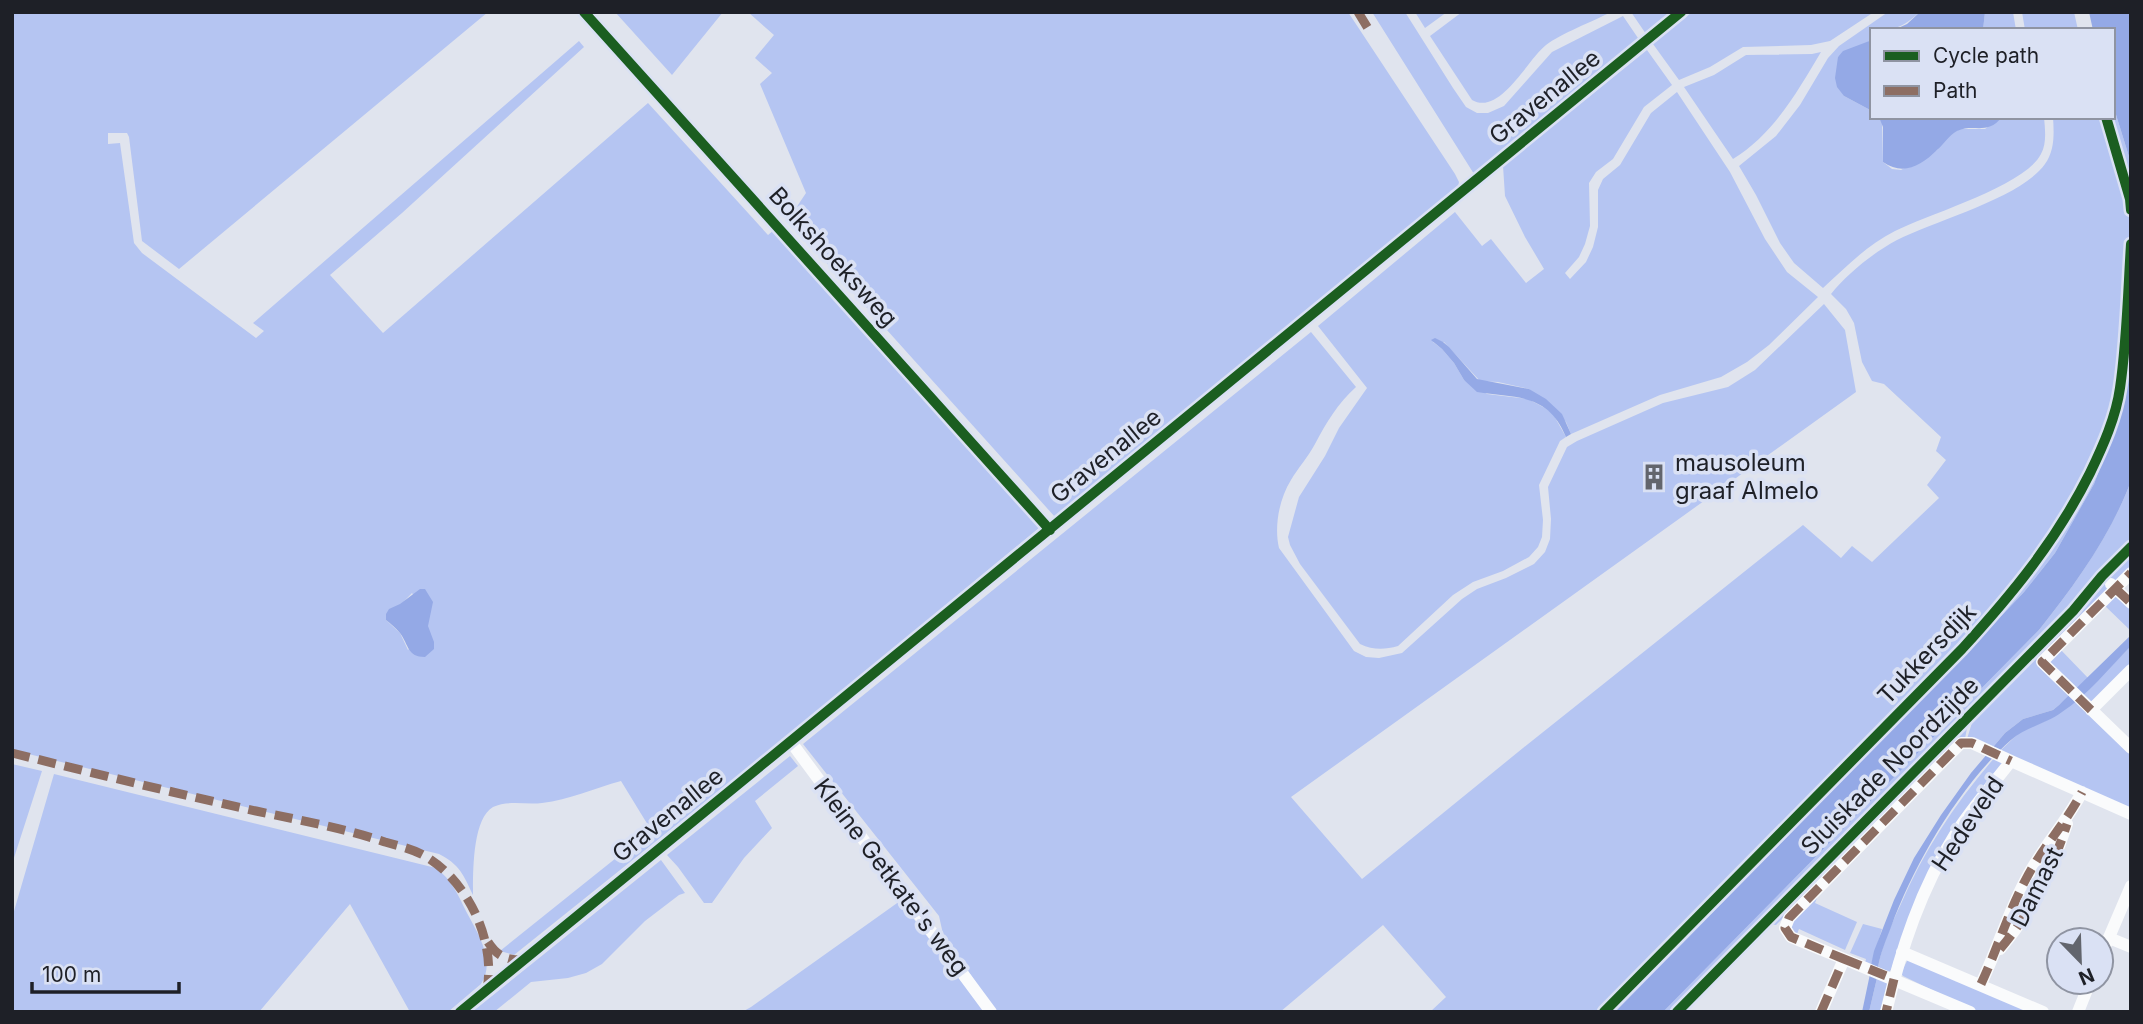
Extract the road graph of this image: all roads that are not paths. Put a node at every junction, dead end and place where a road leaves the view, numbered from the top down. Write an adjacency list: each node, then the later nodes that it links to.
1 (584, 12): 3 (street, Bolkshoeksweg)
2 (1681, 12): 3 (street, Gravenallee)
3 (1050, 530): 13 (street, Gravenallee)
4 (2131, 547): 6 (street, Sluiskade Noordzijde)
5 (2131, 573): 7 (street)
6 (2102, 576): 7 (street); 9 (street, Sluiskade Noordzijde)
7 (2116, 589): 8 (street); 10 (street)
8 (2131, 603)
9 (2032, 652): 10 (street); 26 (street, Sluiskade Noordzijde)
10 (2042, 662): 12 (street)
11 (2131, 670): 12 (street)
12 (2088, 707): 14 (street)
13 (791, 742): 24 (street, Gravenallee); 25 (street, Kleine Getkate's weg)
14 (2131, 748)
15 (2006, 758): 16 (street, Hedeveld); 20 (street, Hedeveld); 21 (street)
16 (2081, 792): 17 (street, Hedeveld); 23 (street, Damast)
17 (2131, 814)
18 (2131, 886): 19 (street)
19 (2114, 926)
20 (1902, 951): 22 (street, Hedeveld); 23 (street)
21 (1844, 960): 22 (street); 27 (street)
22 (1894, 979): 28 (street, Hedeveld); 29 (street)
23 (1981, 985): 30 (street)
24 (460, 1012)
25 (991, 1012)
26 (1677, 1012)
27 (1821, 1012)
28 (1886, 1012)
29 (1970, 1012)
30 (2043, 1012)

